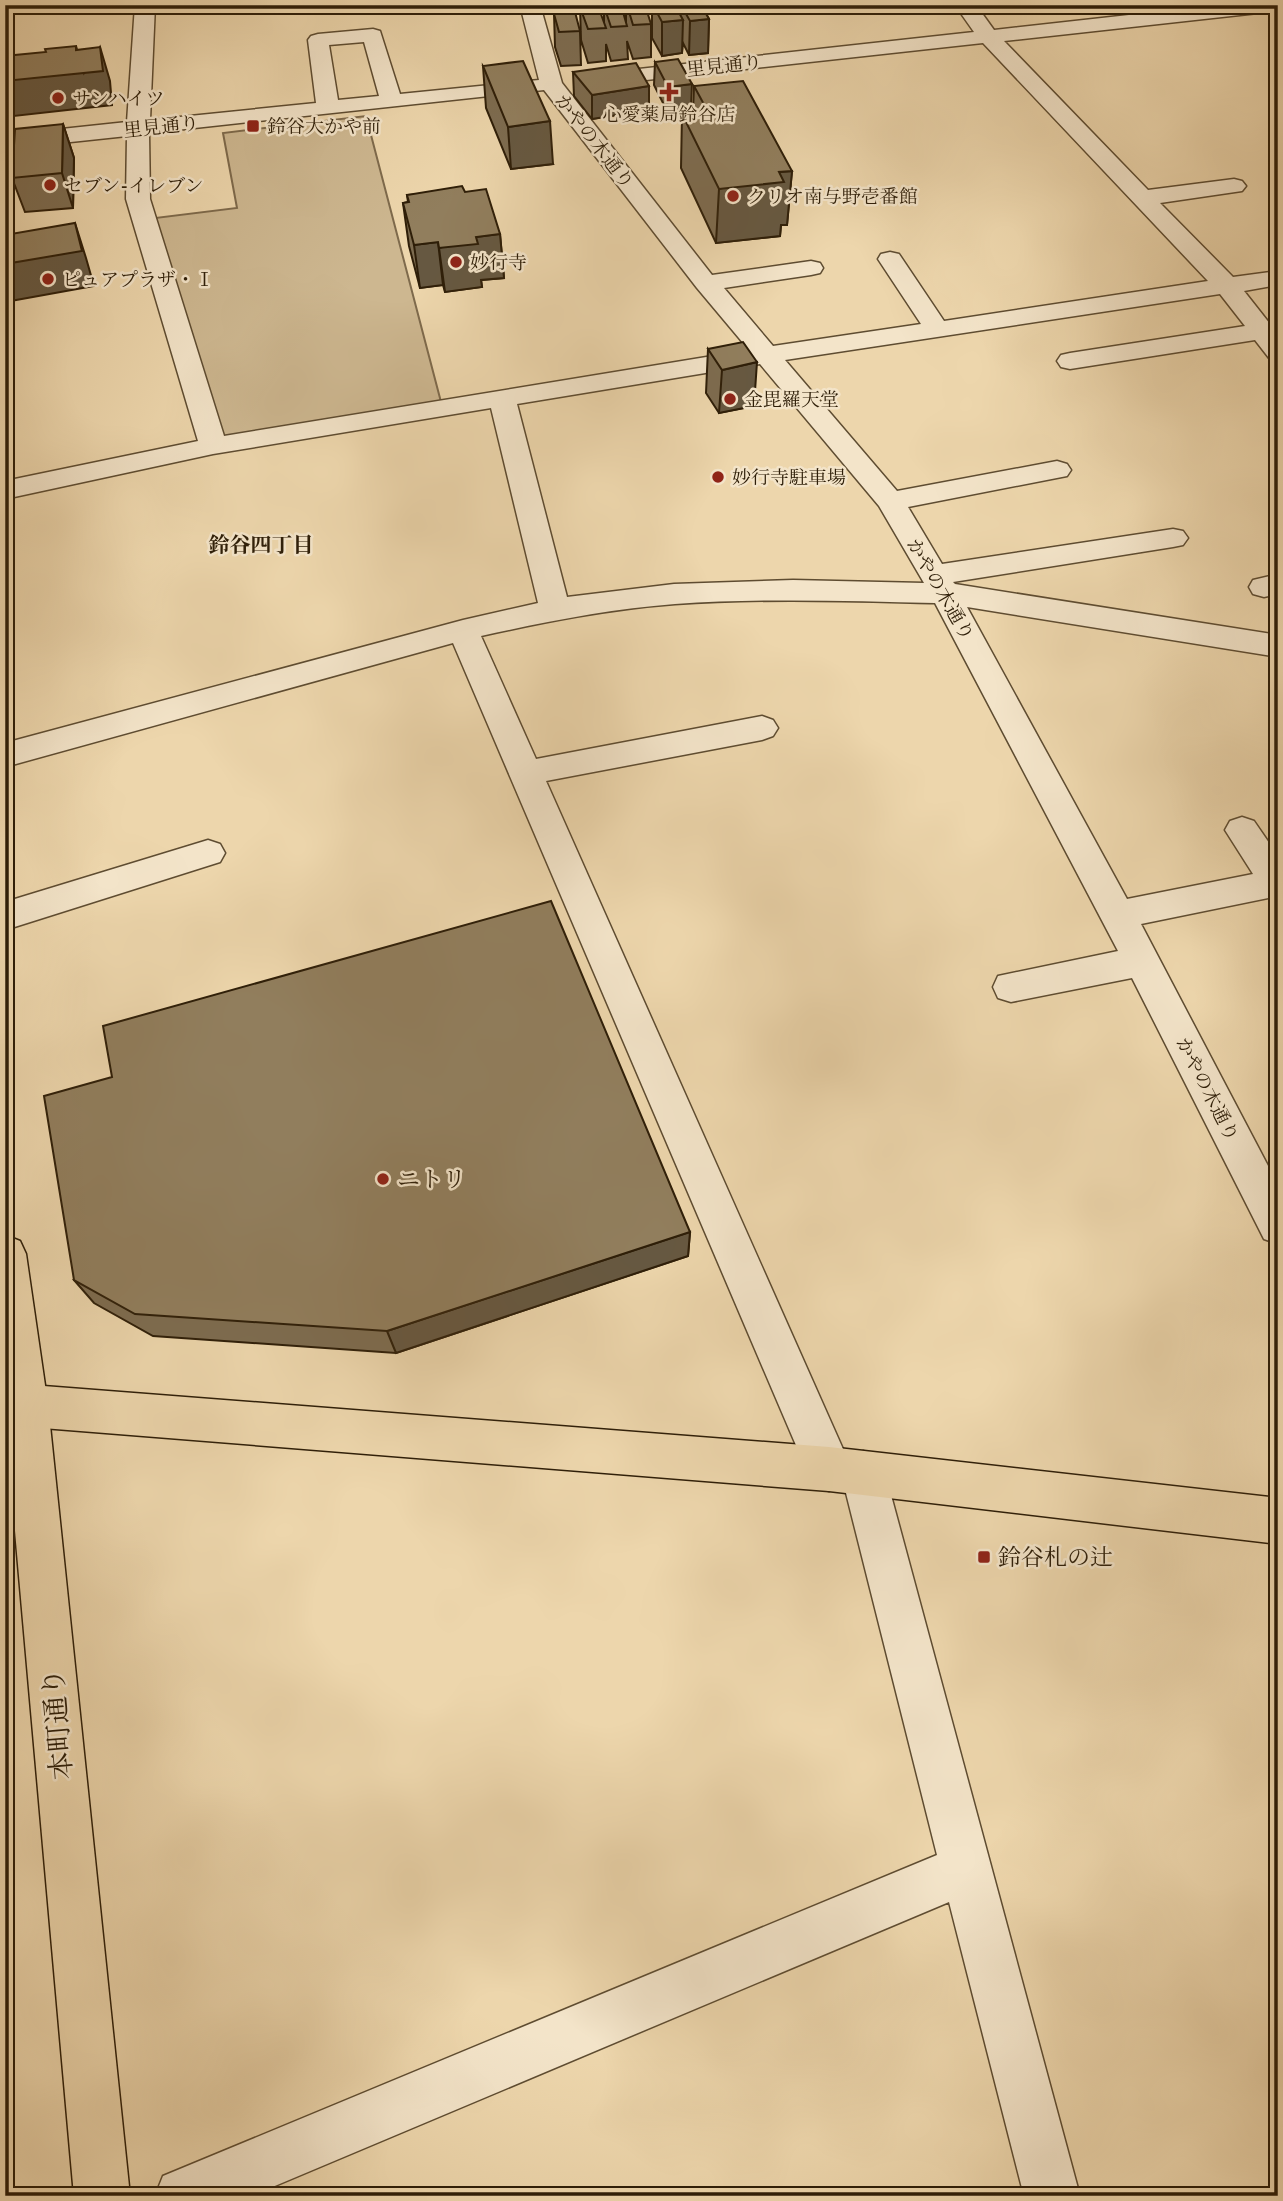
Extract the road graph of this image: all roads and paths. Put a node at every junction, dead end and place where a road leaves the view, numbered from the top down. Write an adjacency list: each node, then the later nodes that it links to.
1 (145, 5): 10 (street)
2 (530, 5): 7 (street, かやの木通り)
3 (965, 5): 6 (street)
4 (1262, 6): 5 (street); 6 (street, 里見通り)
5 (1278, 28)
6 (988, 36): 7 (street, 里見通り); 13 (street)
7 (551, 84): 8 (street, 里見通り); 17 (street, かやの木通り)
8 (391, 102): 9 (street, 里見通り); 9 (street)
9 (328, 109): 10 (street, 里見通り)
10 (138, 129): 11 (street, 里見通り); 25 (street)
11 (5, 142)
12 (1234, 186): 13 (street)
13 (1142, 198): 18 (street)
14 (890, 259): 19 (street)
15 (811, 268): 17 (street)
16 (1278, 278): 18 (street)
17 (706, 282): 22 (street, かやの木通り)
18 (1227, 286): 19 (street); 20 (street)
19 (937, 329): 22 (street)
20 (1261, 331): 21 (street); 23 (street)
21 (1278, 352)
22 (767, 355): 24 (street); 28 (street, かやの木通り)
23 (1070, 361)
24 (502, 398): 25 (street); 31 (street)
25 (213, 446): 27 (street)
26 (1057, 470): 28 (street)
27 (5, 490)
28 (890, 501): 30 (street, かやの木通り)
29 (1173, 538): 30 (street)
30 (939, 584): 31 (street); 33 (street); 40 (street, かやの木通り)
31 (555, 609): 32 (street)
32 (463, 630): 35 (street); 36 (street)
33 (1278, 646)
34 (762, 728): 36 (street)
35 (5, 755)
36 (526, 774): 47 (street)
37 (1242, 830): 39 (street)
38 (208, 853): 41 (street)
39 (1277, 882): 40 (street)
40 (1118, 915): 42 (street, かやの木通り)
41 (5, 916)
42 (1142, 961): 43 (street); 44 (street, かやの木通り)
43 (1011, 987)
44 (1278, 1226)
45 (5, 1254): 46 (main road, 本町通り)
46 (16, 1405): 47 (main road); 50 (main road, 本町通り)
47 (846, 1471): 48 (main road); 49 (street)
48 (1278, 1521)
49 (966, 1868): 51 (street); 52 (street)
50 (102, 2196)
51 (183, 2196)
52 (1052, 2196)

